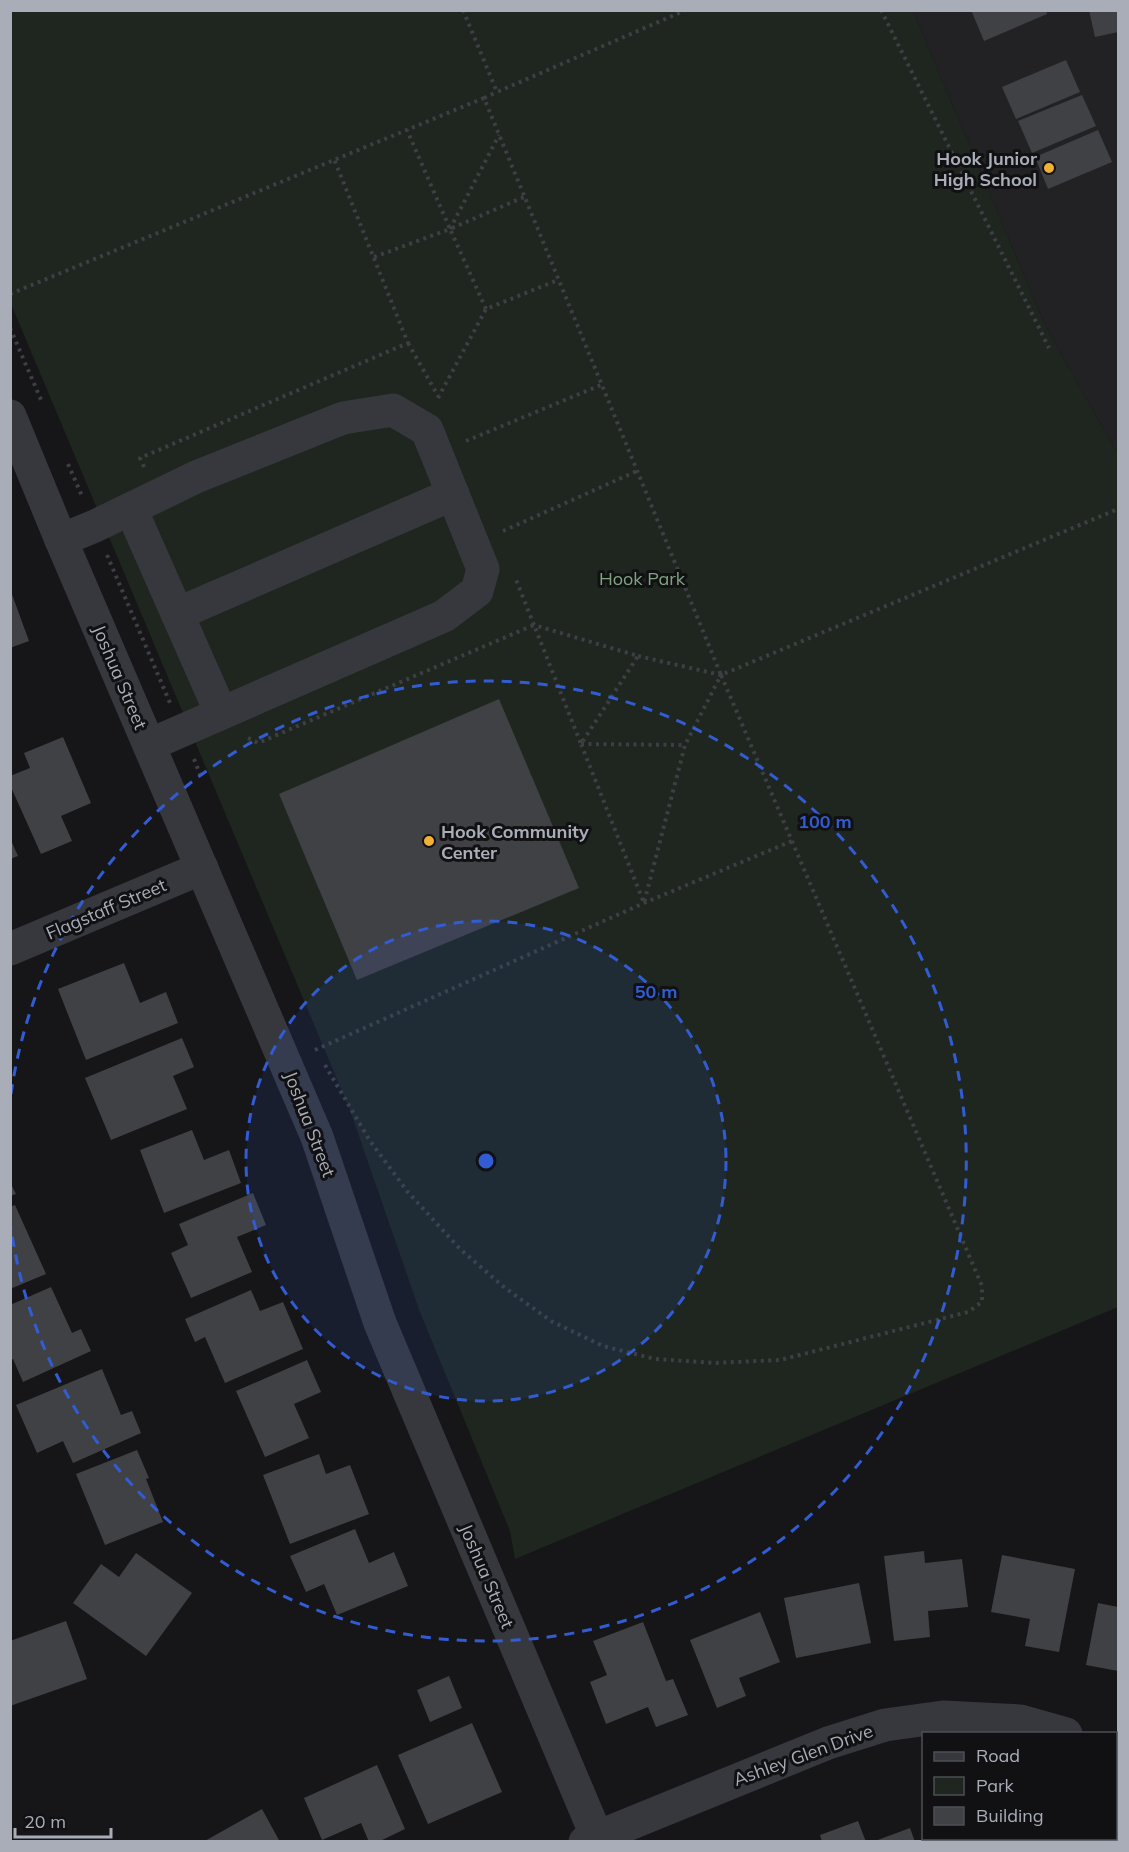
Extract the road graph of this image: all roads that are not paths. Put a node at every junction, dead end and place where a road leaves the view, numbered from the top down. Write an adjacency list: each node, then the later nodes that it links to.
1 (10, 416): 2 (street, Joshua Street)
2 (22, 476): 5 (street, Joshua Street)
3 (453, 494): 4 (street); 6 (street); 7 (street)
4 (131, 509): 5 (street); 6 (street)
5 (61, 540): 8 (street, Joshua Street)
6 (177, 614): 7 (street)
7 (232, 724): 8 (street)
8 (149, 745): 9 (street, Joshua Street)
9 (202, 868): 10 (street, Flagstaff Street); 12 (street, Joshua Street)
10 (10, 949)
11 (1059, 1732): 12 (street, Ashley Glen Drive)
12 (594, 1840)

